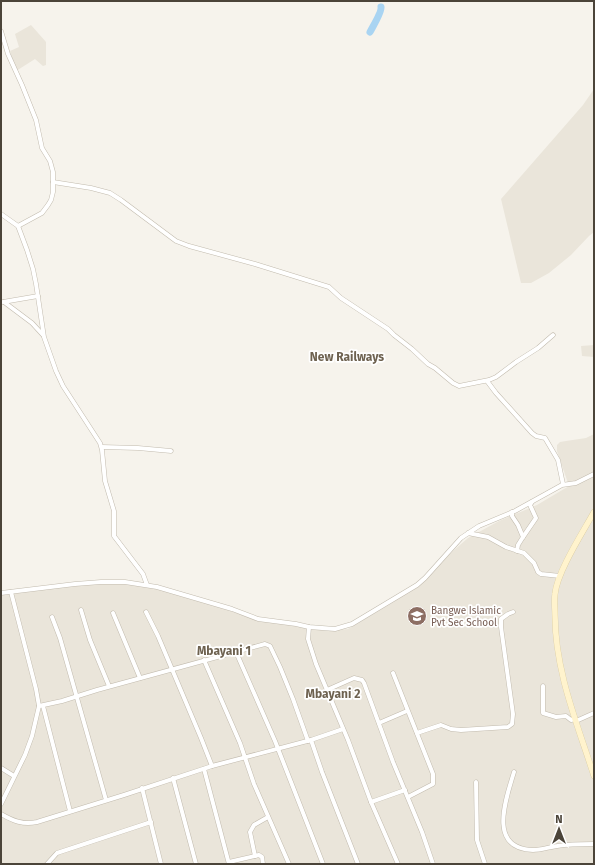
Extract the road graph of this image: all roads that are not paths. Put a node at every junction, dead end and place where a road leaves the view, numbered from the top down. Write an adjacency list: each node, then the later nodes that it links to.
1 (1, 31): 2 (street)
2 (53, 182): 4 (street); 9 (street)
3 (1, 214): 4 (street)
4 (18, 226): 5 (street)
5 (38, 296): 6 (street); 8 (street)
6 (2, 302): 8 (street)
7 (553, 335): 9 (street)
8 (44, 337): 10 (street)
9 (487, 381): 13 (street)
10 (102, 447): 11 (street); 21 (street)
11 (171, 451)
12 (594, 474): 13 (street)
13 (563, 484): 14 (street)
14 (532, 502): 15 (street); 18 (street)
15 (512, 512): 17 (street); 18 (street)
16 (594, 512): 20 (street)
17 (468, 533): 19 (street); 29 (street)
18 (523, 537): 19 (street)
19 (517, 551): 20 (street)
20 (560, 576): 42 (street)
21 (147, 585): 22 (street); 29 (street)
22 (11, 592): 23 (street); 39 (street)
23 (1, 593)
24 (81, 610): 35 (street)
25 (146, 612): 32 (street)
26 (513, 612): 45 (street)
27 (113, 613): 34 (street)
28 (52, 617): 38 (street)
29 (309, 627): 37 (street)
30 (236, 652): 31 (street); 46 (street); 47 (street)
31 (204, 660): 32 (street); 48 (street)
32 (171, 669): 34 (street); 49 (street)
33 (393, 673): 40 (street)
34 (140, 678): 35 (street)
35 (109, 686): 38 (street)
36 (543, 686): 42 (street)
37 (327, 690): 43 (street); 44 (street)
38 (76, 697): 39 (street); 60 (street)
39 (41, 706): 53 (street); 63 (street)
40 (407, 711): 43 (street); 45 (street)
41 (594, 713): 42 (street)
42 (575, 720): 54 (street)
43 (379, 723): 58 (street)
44 (343, 729): 46 (street); 61 (street)
45 (417, 734): 59 (street)
46 (310, 740): 47 (street); 76 (street)
47 (278, 749): 48 (street); 75 (street)
48 (245, 757): 49 (street); 65 (street)
49 (212, 766): 51 (street)
50 (1, 768): 53 (street)
51 (204, 769): 55 (street); 69 (street)
52 (514, 772): 67 (street)
53 (14, 776): 62 (street)
54 (594, 776)
55 (173, 778): 57 (street); 72 (street)
56 (476, 782): 79 (street)
57 (142, 788): 60 (street); 66 (street)
58 (405, 790): 59 (street); 61 (street)
59 (408, 797): 78 (street)
60 (106, 800): 63 (street)
61 (371, 802): 77 (street)
62 (1, 804)
63 (70, 811): 64 (street)
64 (1, 814)
65 (268, 817): 68 (street); 74 (street)
66 (151, 822): 70 (street); 71 (street)
67 (594, 844)
68 (255, 856): 69 (street); 73 (street)
69 (229, 863)
70 (47, 864)
71 (160, 864)
72 (196, 864)
73 (263, 864)
74 (289, 864)
75 (323, 864)
76 (358, 864)
77 (398, 864)
78 (433, 864)
79 (485, 864)

